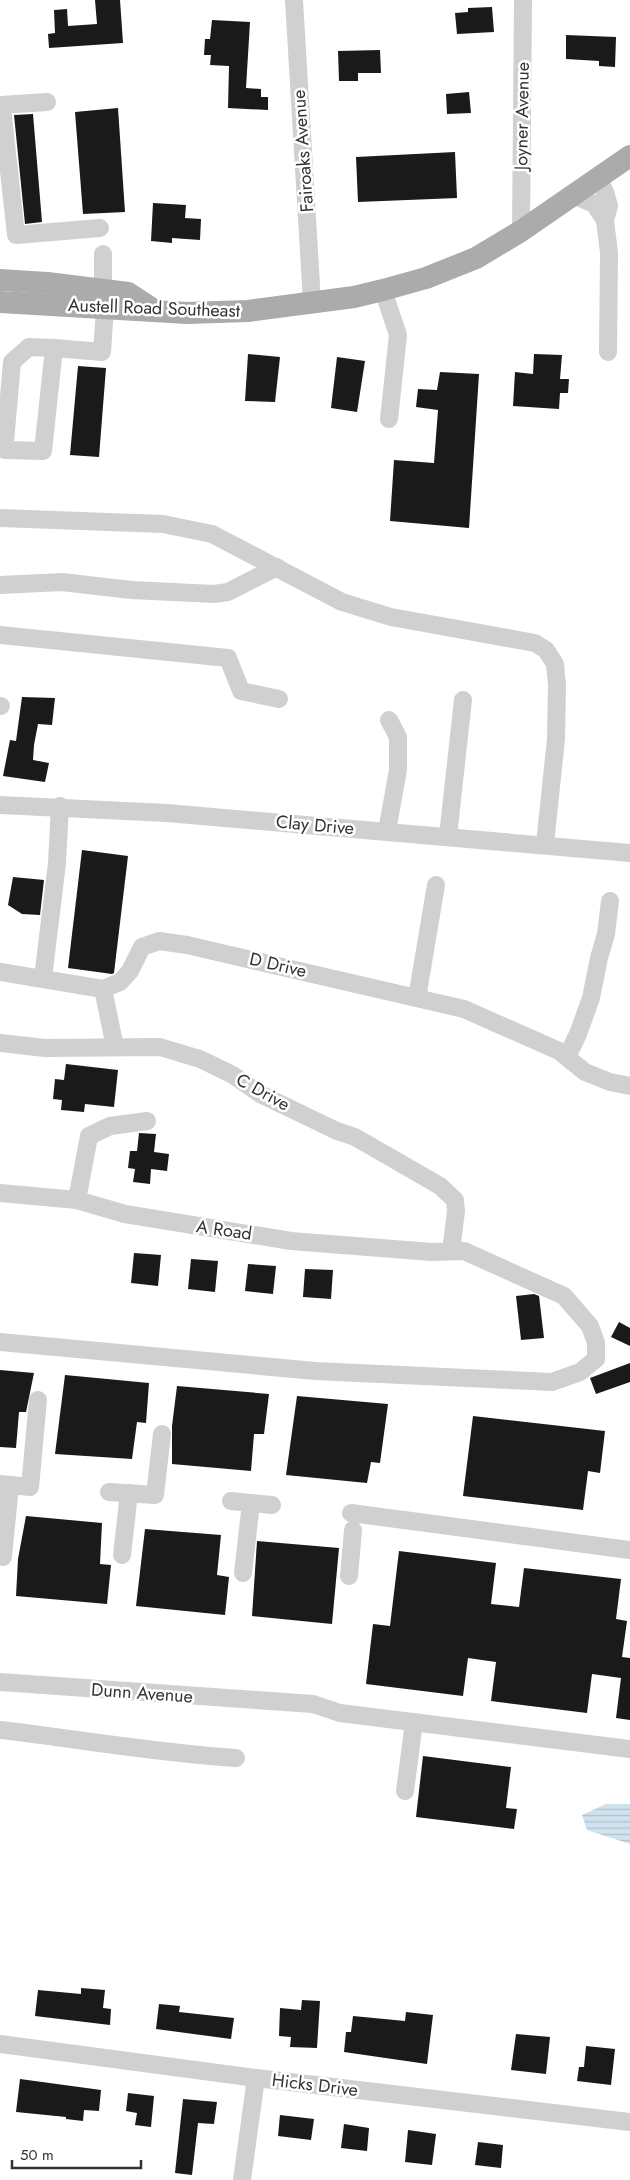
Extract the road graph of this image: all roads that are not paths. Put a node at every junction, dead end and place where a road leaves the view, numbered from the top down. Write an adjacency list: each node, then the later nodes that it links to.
1 (294, 0): 16 (street, Fairoaks Avenue)
2 (523, 0): 10 (street, Joyner Avenue)
3 (47, 102): 4 (street)
4 (1, 106): 9 (street)
5 (630, 156): 6 (main road, Austell Road Southeast)
6 (598, 178): 7 (main road, Austell Road Southeast); 8 (street)
7 (573, 195): 8 (street); 10 (main road, Austell Road Southeast)
8 (605, 220): 18 (street)
9 (100, 228)
10 (520, 231): 13 (main road, Austell Road Southeast)
11 (103, 254): 14 (street)
12 (0, 280): 14 (main road)
13 (383, 290): 16 (main road, Austell Road Southeast); 19 (street)
14 (104, 298): 15 (main road, Austell Road Southeast); 16 (main road, Austell Road Southeast); 17 (street)
15 (0, 302)
16 (312, 302)
17 (54, 348): 20 (street); 20 (street)
18 (608, 352)
19 (389, 419)
20 (3, 441)
21 (0, 518): 22 (street)
22 (277, 567): 23 (street); 32 (street)
23 (0, 585)
24 (0, 635): 25 (street)
25 (279, 699)
26 (463, 700): 31 (street)
27 (389, 720): 30 (street)
28 (0, 805): 29 (street, Clay Drive)
29 (60, 806): 30 (street, Clay Drive); 37 (street)
30 (387, 831): 31 (street, Clay Drive)
31 (448, 836): 32 (street, Clay Drive)
32 (545, 844): 33 (street, Clay Drive)
33 (630, 853)
34 (436, 885): 39 (street)
35 (610, 902): 42 (street)
36 (0, 972): 37 (street)
37 (43, 978): 38 (street)
38 (103, 989): 39 (street, D Drive); 41 (street)
39 (416, 998): 42 (street, D Drive)
40 (0, 1043): 41 (street, C Drive)
41 (115, 1048): 47 (street, C Drive)
42 (567, 1057): 43 (street, D Drive)
43 (630, 1086)
44 (147, 1121): 46 (street)
45 (0, 1193): 46 (street, A Road)
46 (76, 1200): 47 (street, A Road)
47 (451, 1251): 48 (street, A Road)
48 (0, 1342)
49 (38, 1400): 51 (street)
50 (162, 1434): 53 (street)
51 (5, 1485): 61 (street)
52 (109, 1492): 53 (street)
53 (129, 1493): 60 (street)
54 (231, 1501): 55 (street)
55 (251, 1503): 56 (street); 62 (street)
56 (272, 1505)
57 (351, 1512): 59 (street)
58 (353, 1530): 63 (street)
59 (630, 1550)
60 (122, 1555)
61 (3, 1557)
62 (243, 1573)
63 (349, 1576)
64 (0, 1682): 65 (street, Dunn Avenue)
65 (414, 1722): 67 (street, Dunn Avenue); 69 (street)
66 (0, 1730): 68 (street)
67 (630, 1749)
68 (236, 1758)
69 (405, 1791)
70 (0, 2044): 71 (street, Hicks Drive)
71 (256, 2078): 72 (street, Hicks Drive); 73 (street)
72 (630, 2122)
73 (242, 2180)

